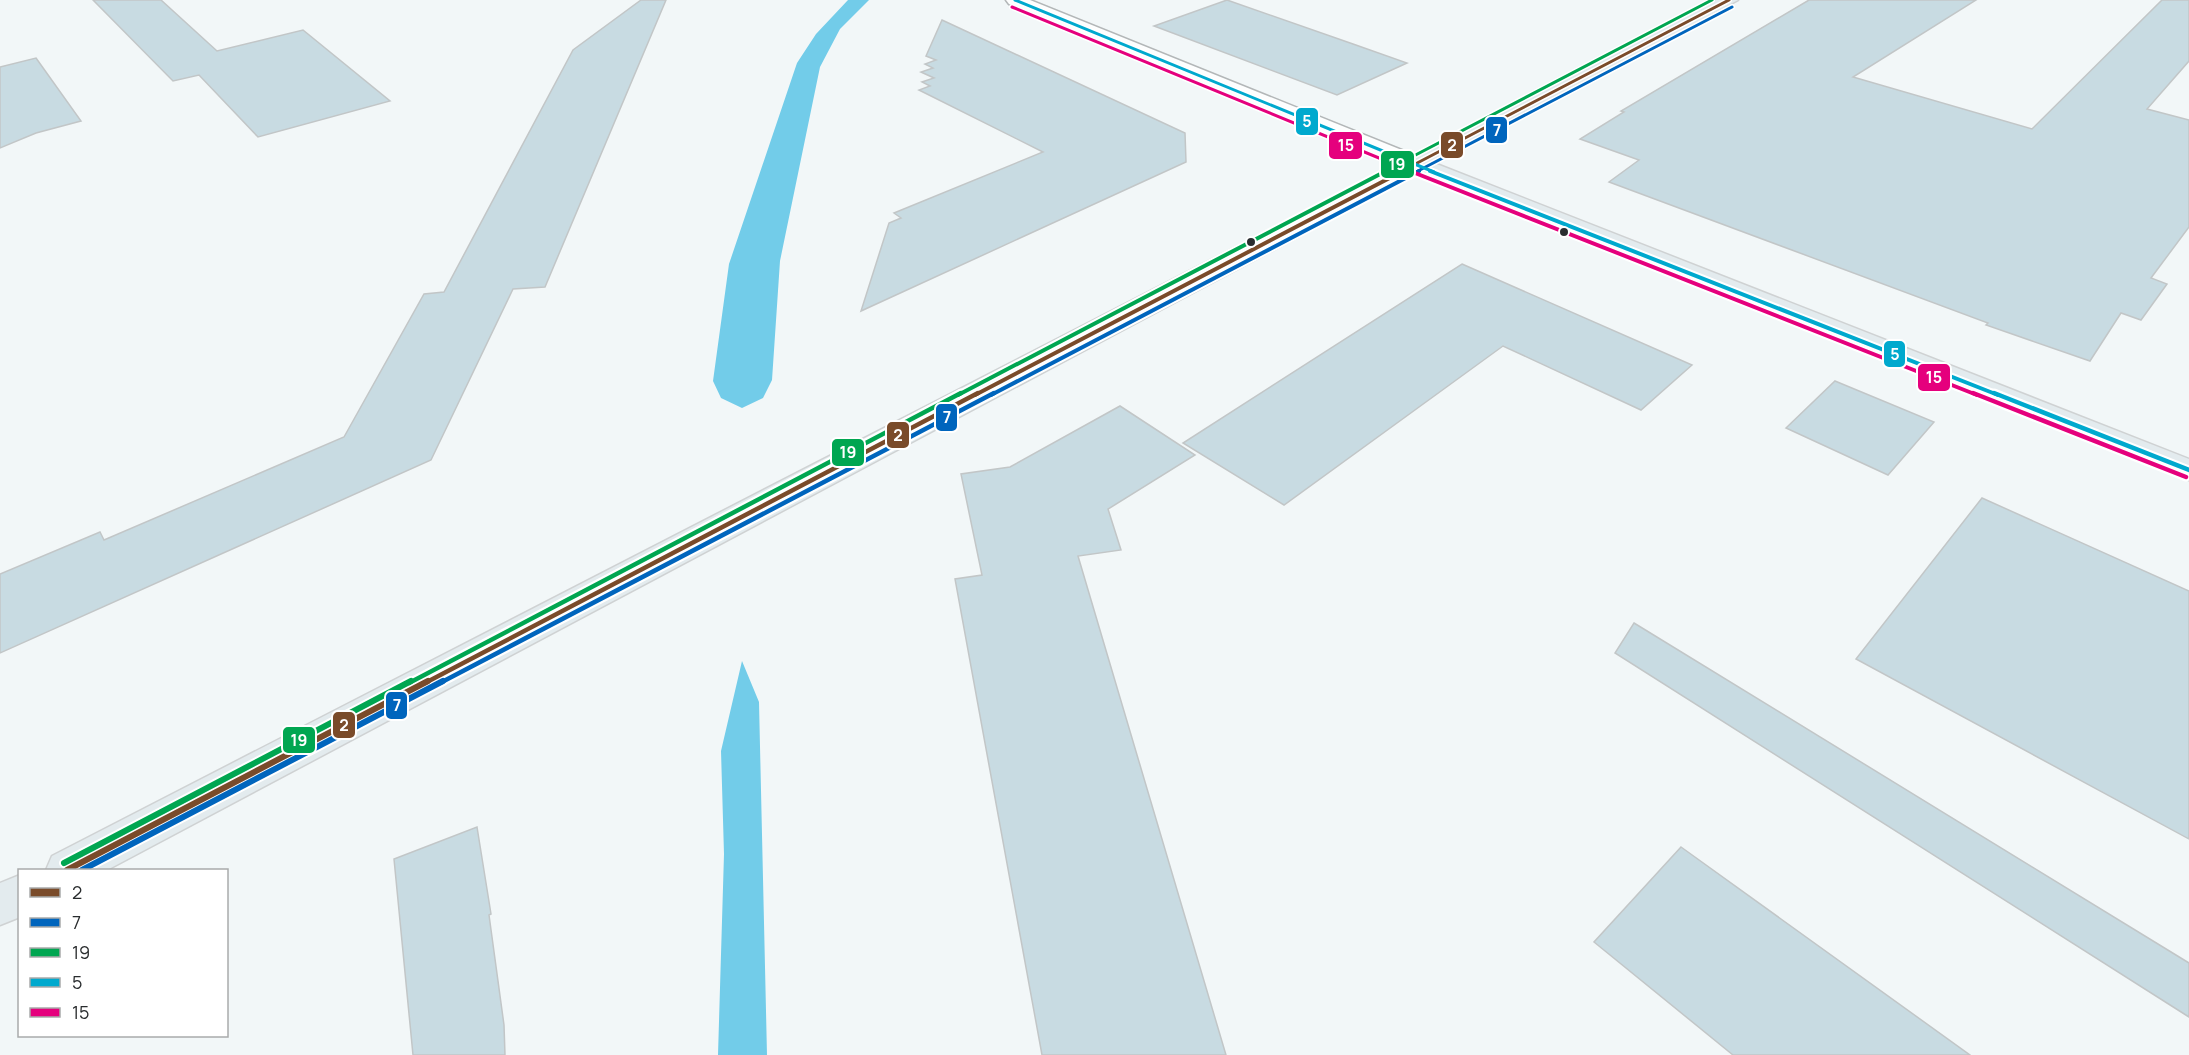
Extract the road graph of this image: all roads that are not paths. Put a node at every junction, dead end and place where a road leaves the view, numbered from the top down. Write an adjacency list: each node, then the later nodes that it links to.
1 (1015, 0): 3 (street)
2 (1729, 0): 3 (main road)
3 (1416, 164): 4 (main road); 5 (main road)
4 (2189, 470)
5 (69, 869)
6 (18, 896): 7 (main road)
7 (0, 905)

